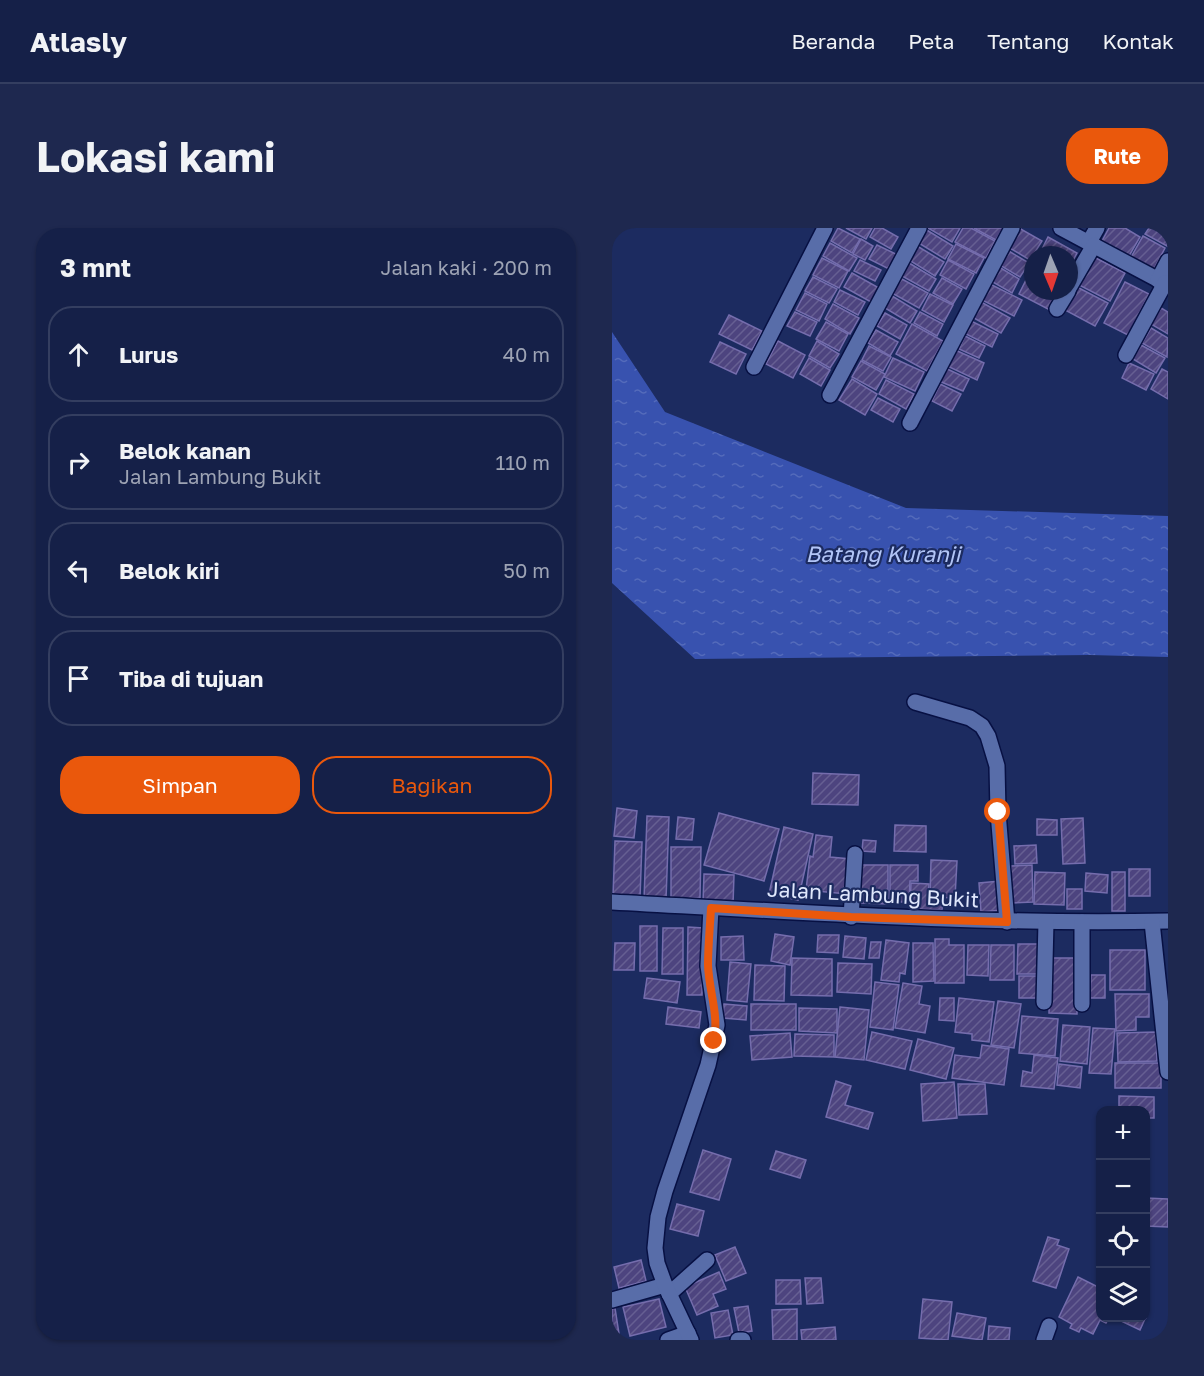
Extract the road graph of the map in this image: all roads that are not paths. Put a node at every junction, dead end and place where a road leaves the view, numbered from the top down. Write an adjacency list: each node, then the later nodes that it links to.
1 (825, 228): 12 (street)
2 (918, 228): 13 (street)
3 (1012, 228): 14 (street)
4 (1061, 228): 5 (street)
5 (1093, 238): 7 (street); 8 (street)
6 (1168, 261): 8 (street)
7 (1078, 269)
8 (1164, 283): 11 (street)
9 (1062, 300): 10 (street)
10 (1057, 309)
11 (1126, 355)
12 (754, 367)
13 (830, 395)
14 (910, 423)
15 (915, 702): 21 (street)
16 (855, 854): 19 (street)
17 (612, 902): 18 (street, Jalan Lambung Bukit)
18 (711, 908): 19 (street, Jalan Lambung Bukit); 28 (street)
19 (851, 917): 21 (street, Jalan Lambung Bukit)
20 (1164, 919): 23 (street, Jalan Lambung Bukit); 26 (street)
21 (1007, 922): 22 (street, Jalan Lambung Bukit)
22 (1046, 922): 23 (street, Jalan Lambung Bukit); 24 (street)
23 (1082, 922): 25 (street)
24 (1044, 1002)
25 (1082, 1004)
26 (1168, 1072)
27 (707, 1260): 28 (street)
28 (667, 1289): 29 (street); 30 (street)
29 (612, 1300)
30 (690, 1337): 31 (street)
31 (668, 1340)
32 (738, 1340): 33 (street)
33 (743, 1340)

